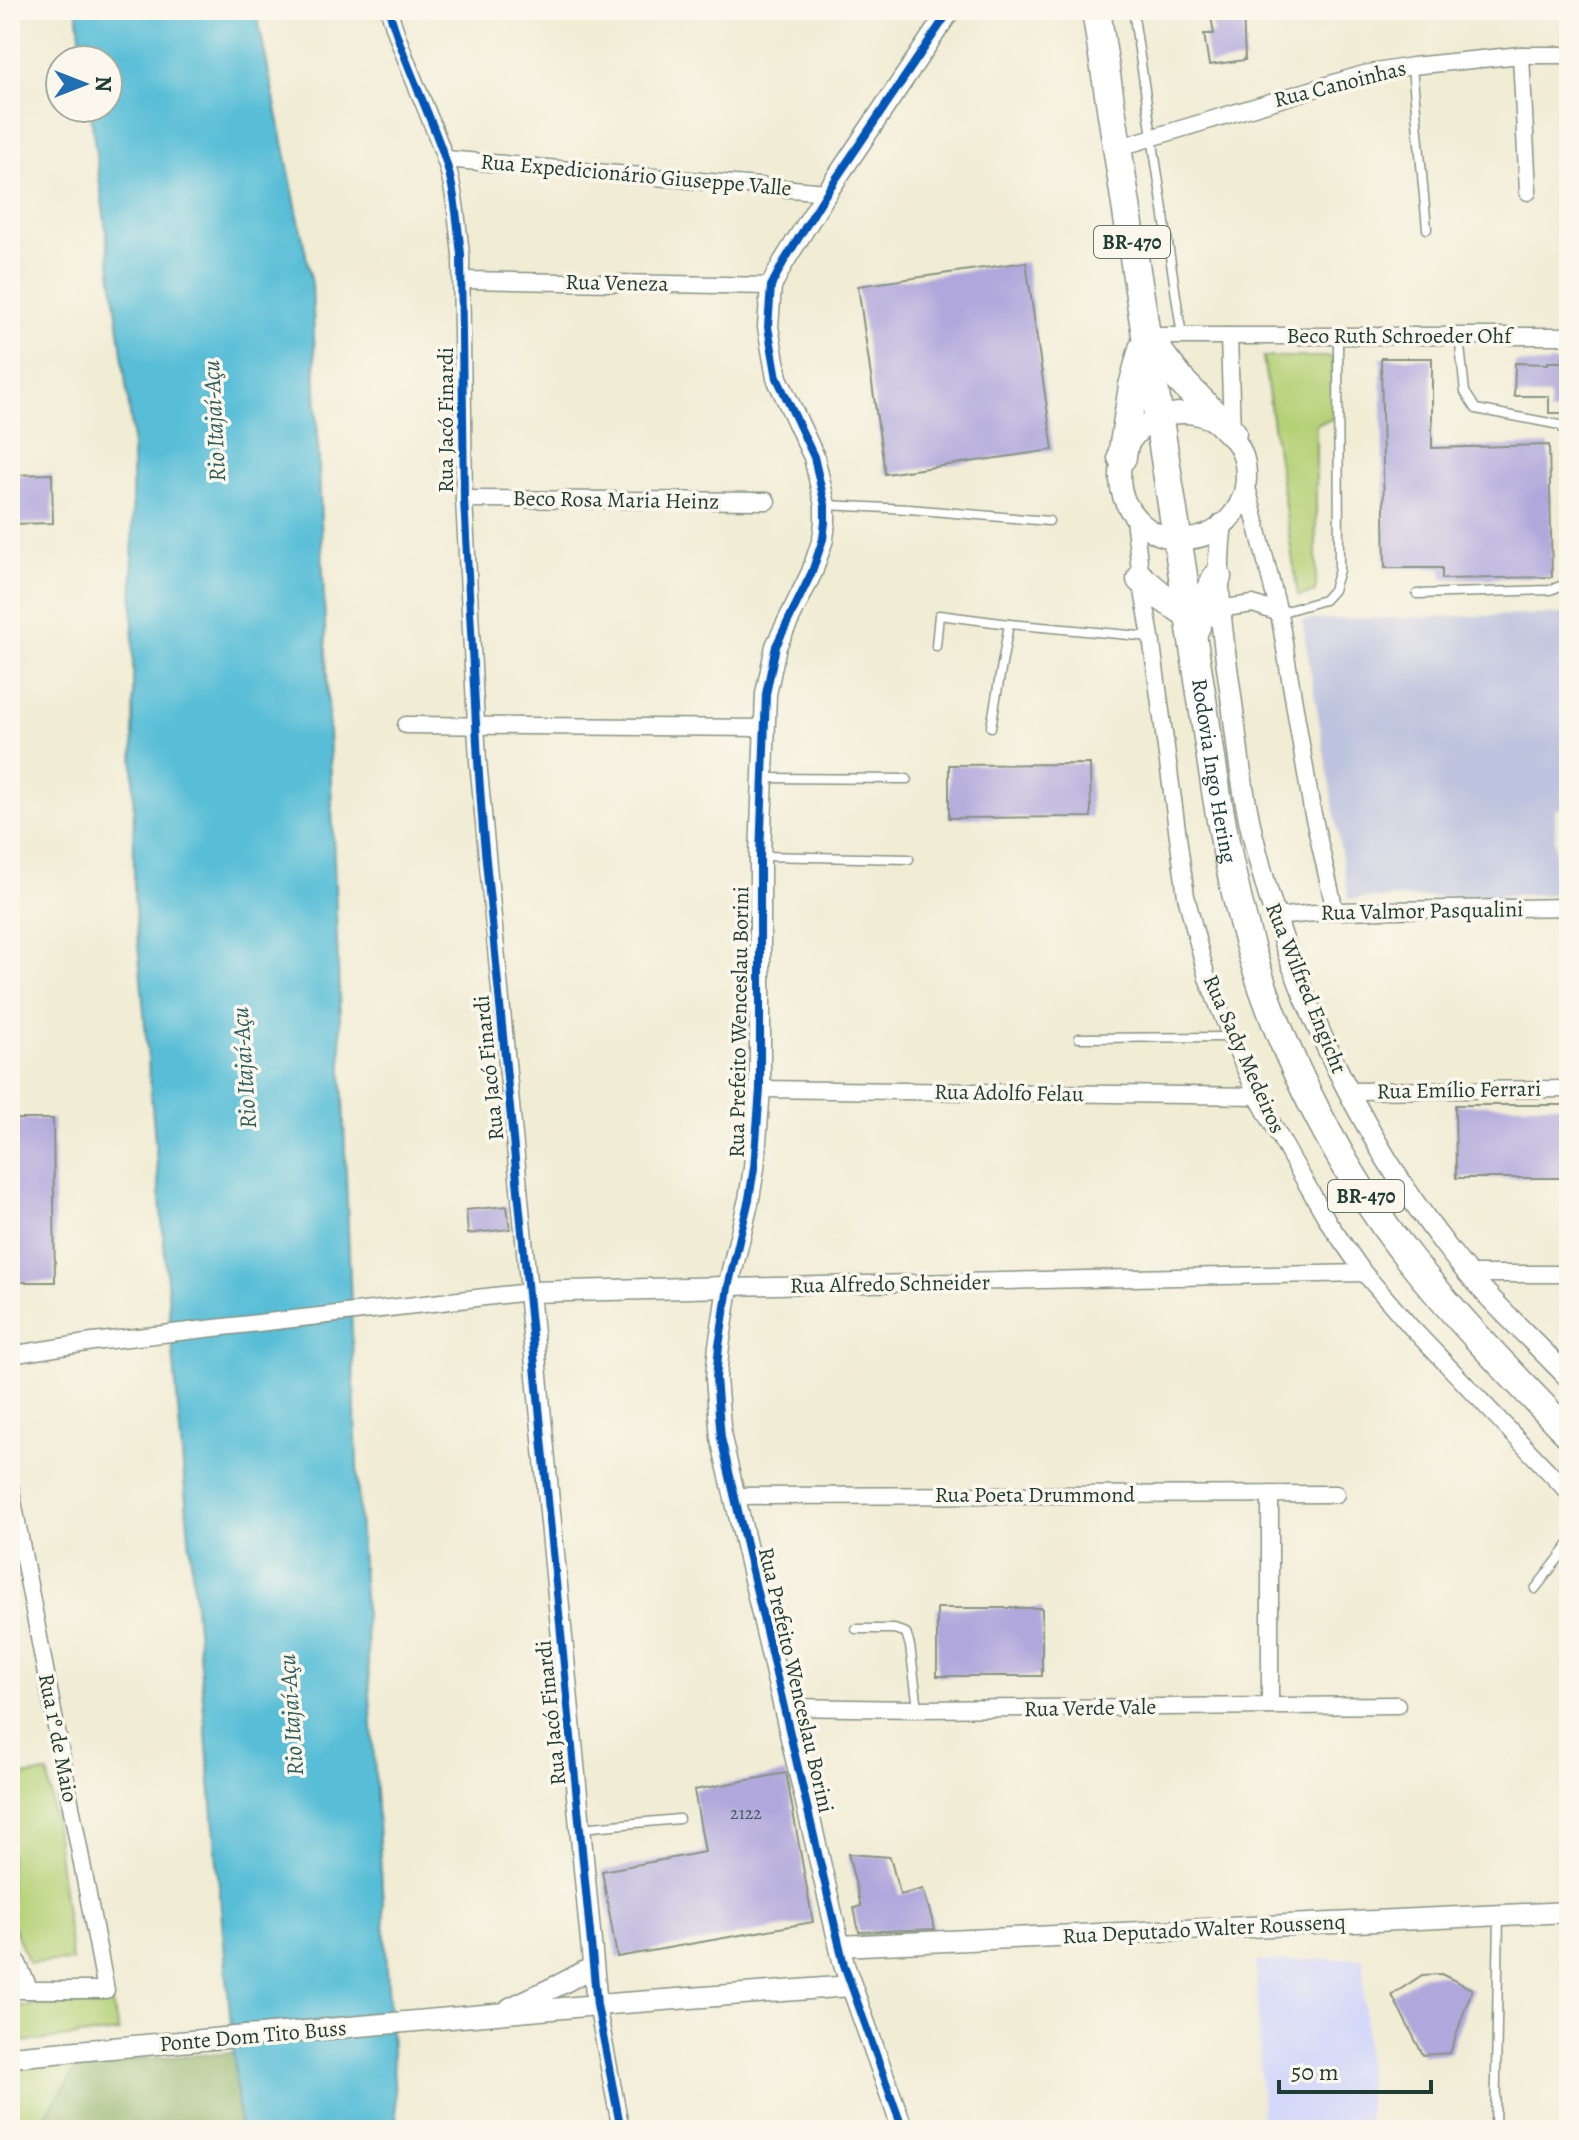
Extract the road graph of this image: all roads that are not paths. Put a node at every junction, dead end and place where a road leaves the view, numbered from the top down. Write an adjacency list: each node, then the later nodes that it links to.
1 (389, 10): 10 (street, Rua Jacó Finardi)
2 (950, 10): 11 (street, Rua Prefeito Wenceslau Borini)
3 (1096, 10): 9 (highway, Rodovia Ingo Hering / BR-470)
4 (1133, 10): 8 (lane)
5 (1521, 55): 6 (street, Rua Canoinhas); 7 (street, Rua Canoinhas); 12 (street)
6 (1569, 55)
7 (1412, 66): 8 (street, Rua Canoinhas); 13 (lane)
8 (1153, 137): 9 (street, Rua Canoinhas); 17 (lane)
9 (1117, 148): 16 (highway, Rodovia Ingo Hering / BR-470)
10 (445, 159): 11 (street, Rua Expedicionário Giuseppe Valle); 14 (street, Rua Jacó Finardi)
11 (827, 192): 15 (street, Rua Prefeito Wenceslau Borini)
12 (1528, 192)
13 (1427, 229)
14 (463, 280): 15 (street, Rua Veneza); 27 (street, Rua Jacó Finardi)
15 (771, 286): 29 (street, Rua Prefeito Wenceslau Borini)
16 (1146, 336): 17 (street, Beco Ruth Schroeder Ohf); 22 (highway, Rodovia Ingo Hering / BR-470); 23 (highway); 25 (highway)
17 (1182, 336): 18 (street, Beco Ruth Schroeder Ohf)
18 (1229, 336): 19 (street, Beco Ruth Schroeder Ohf); 23 (street)
19 (1338, 336): 20 (street, Beco Ruth Schroeder Ohf); 38 (lane)
20 (1459, 336): 21 (street, Beco Ruth Schroeder Ohf); 24 (lane)
21 (1569, 336)
22 (1159, 417): 23 (street); 25 (street); 33 (highway, Rodovia Ingo Hering / BR-470)
23 (1232, 433): 26 (street)
24 (1569, 437)
25 (1122, 457): 30 (street)
26 (1247, 487): 32 (street); 38 (street)
27 (464, 499): 28 (street, Beco Rosa Maria Heinz); 44 (street, Rua Jacó Finardi)
28 (767, 501)
29 (825, 505): 31 (lane); 46 (street, Rua Prefeito Wenceslau Borini)
30 (1134, 518): 33 (street); 35 (street, Rua Sady Medeiros)
31 (1049, 521)
32 (1222, 524): 33 (street); 34 (street)
33 (1178, 541): 39 (highway, Rodovia Ingo Hering / BR-470)
34 (1217, 577): 39 (highway)
35 (1141, 579): 39 (highway); 41 (street, Rua Sady Medeiros)
36 (1569, 579): 37 (lane)
37 (1417, 594)
38 (1279, 613): 39 (street); 52 (street)
39 (1201, 617): 53 (street, Rua Wilfred Engicht); 67 (highway, Rodovia Ingo Hering / BR-470)
40 (1009, 624): 41 (lane); 42 (lane); 45 (lane)
41 (1151, 637): 54 (street, Rua Sady Medeiros)
42 (936, 646)
43 (406, 725): 44 (street)
44 (476, 725): 46 (street); 64 (street, Rua Jacó Finardi)
45 (991, 727)
46 (763, 728): 47 (street, Rua Prefeito Wenceslau Borini)
47 (762, 778): 48 (lane); 49 (street, Rua Prefeito Wenceslau Borini)
48 (907, 779)
49 (760, 856): 50 (lane); 56 (street, Rua Prefeito Wenceslau Borini)
50 (909, 859)
51 (1569, 907): 52 (street, Rua Valmor Pasqualini)
52 (1335, 911): 53 (street, Rua Valmor Pasqualini)
53 (1275, 917): 58 (street, Rua Wilfred Engicht)
54 (1231, 1037): 55 (lane); 59 (street, Rua Sady Medeiros)
55 (1079, 1038)
56 (760, 1089): 59 (street, Rua Adolfo Felau); 63 (street, Rua Prefeito Wenceslau Borini)
57 (1569, 1089): 58 (street, Rua Emílio Ferrari)
58 (1349, 1091): 61 (street, Rua Wilfred Engicht)
59 (1257, 1096): 60 (street, Rua Sady Medeiros)
60 (1364, 1273): 63 (street, Rua Alfredo Schneider); 69 (street, Rua Sady Medeiros)
61 (1468, 1274): 62 (street); 66 (street, Rua Wilfred Engicht)
62 (1569, 1274)
63 (728, 1287): 64 (street, Rua Alfredo Schneider); 72 (street, Rua Prefeito Wenceslau Borini)
64 (529, 1292): 65 (street, Rua Alfredo Schneider); 81 (street, Rua Jacó Finardi)
65 (10, 1355)
66 (1569, 1378)
67 (1569, 1434)
68 (10, 1485): 89 (street, Rua 1º de Maio)
69 (1569, 1493)
70 (1270, 1494): 71 (street, Rua Poeta Drummond); 72 (street, Rua Poeta Drummond); 77 (street)
71 (1336, 1494)
72 (734, 1496): 78 (street, Rua Prefeito Wenceslau Borini)
73 (1569, 1545): 74 (lane)
74 (1535, 1589)
75 (856, 1629): 79 (lane)
76 (1397, 1705): 77 (street, Rua Verde Vale)
77 (1270, 1706): 79 (street, Rua Verde Vale)
78 (784, 1707): 79 (street, Rua Verde Vale); 85 (street, Rua Prefeito Wenceslau Borini)
79 (918, 1709)
80 (679, 1819): 81 (lane)
81 (580, 1828): 86 (street, Rua Jacó Finardi)
82 (1569, 1912): 83 (street, Rua Deputado Walter Roussenq)
83 (1499, 1915): 85 (street, Rua Deputado Walter Roussenq); 95 (lane)
84 (10, 1946): 89 (street)
85 (840, 1946): 87 (street, Rua Prefeito Wenceslau Borini)
86 (593, 1967): 90 (street, Rua Jacó Finardi); 91 (street, Ponte Dom Tito Buss)
87 (851, 1986): 90 (street, Ponte Dom Tito Buss); 94 (street, Rua Prefeito Wenceslau Borini)
88 (10, 1990): 89 (street)
89 (30, 1990)
90 (597, 2005): 91 (street, Ponte Dom Tito Buss); 93 (street, Rua Jacó Finardi)
91 (496, 2014): 92 (street, Ponte Dom Tito Buss)
92 (10, 2057)
93 (621, 2130)
94 (903, 2130)
95 (1495, 2130)

